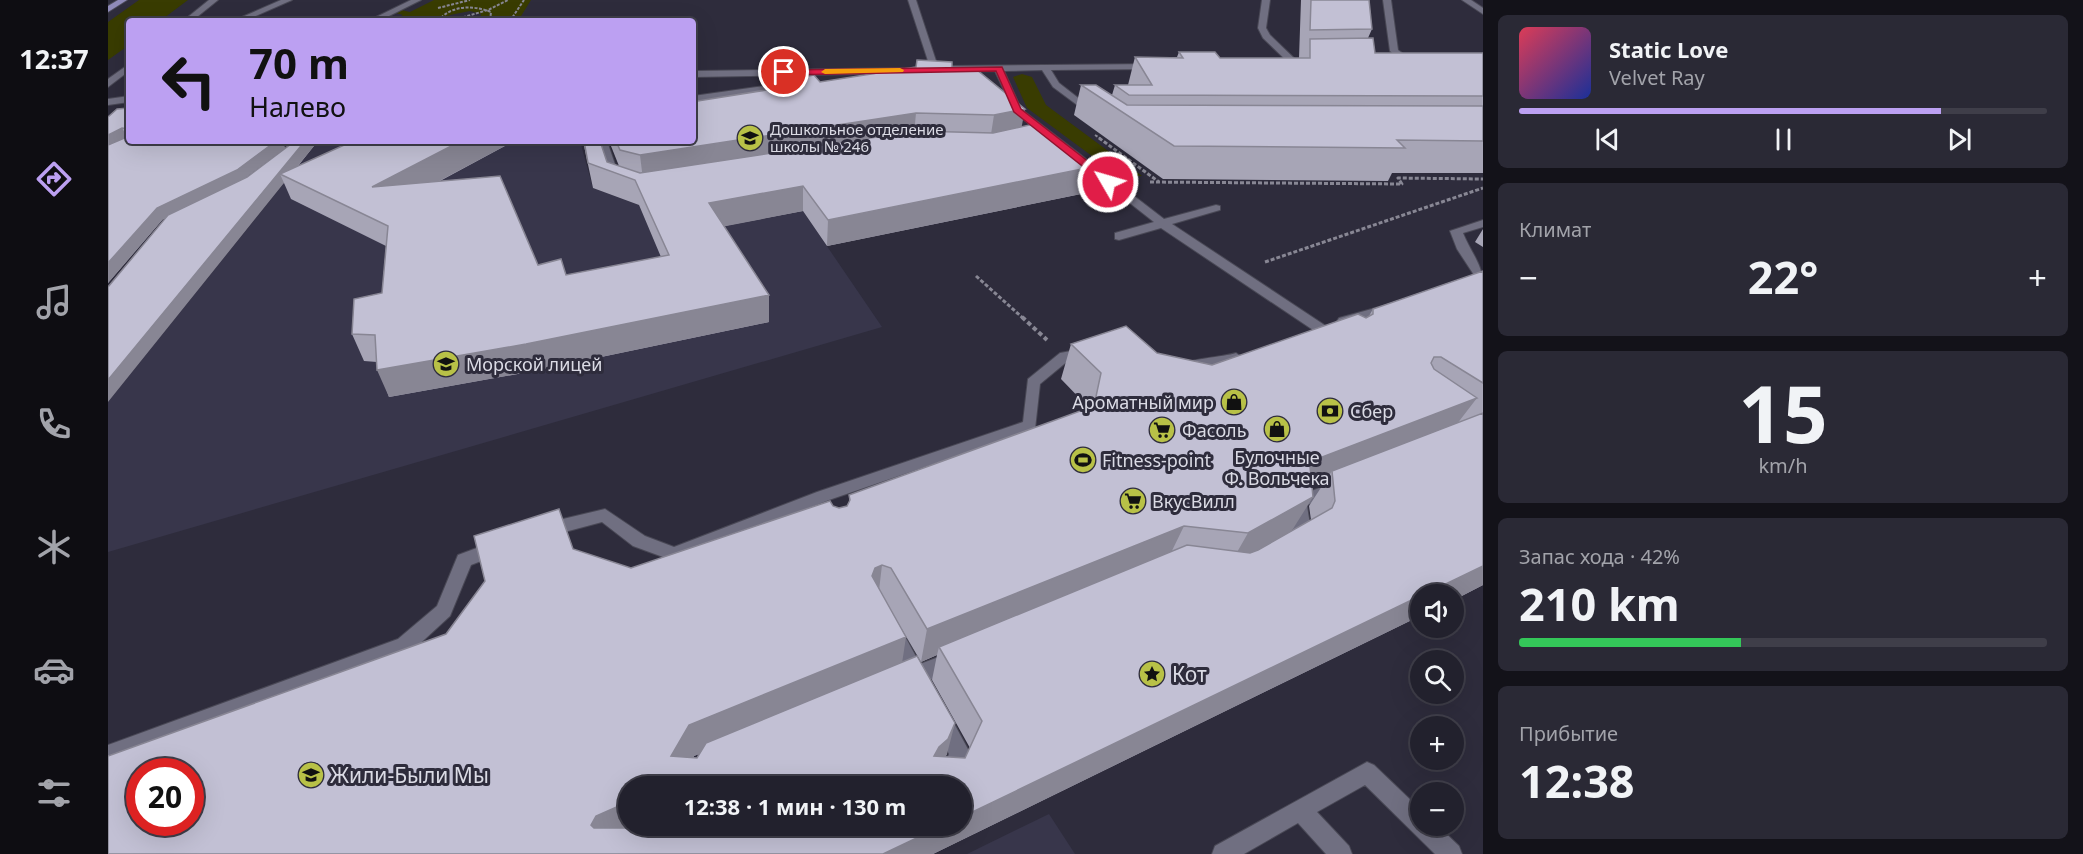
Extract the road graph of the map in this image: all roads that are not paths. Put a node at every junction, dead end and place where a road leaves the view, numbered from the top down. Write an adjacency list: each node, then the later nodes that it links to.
1 (123, 0): 9 (main road)
2 (214, 0): 11 (street)
3 (288, 0): 12 (street)
4 (417, 0): 13 (street)
5 (912, 0): 23 (street)
6 (1266, 0): 18 (street)
7 (1387, 0): 14 (street)
8 (1466, 0): 10 (street)
9 (108, 10)
10 (1483, 12)
11 (191, 18)
12 (244, 18)
13 (378, 18)
14 (1407, 61): 15 (street); 16 (street)
15 (1418, 61)
16 (1396, 62)
17 (1282, 63): 18 (street)
18 (1294, 63): 19 (street)
19 (1305, 63)
20 (1164, 66): 21 (street)
21 (1046, 68): 24 (street); 30 (street)
22 (126, 69): 26 (street)
23 (925, 73): 24 (street); 25 (street); 28 (street)
24 (1001, 73): 31 (street)
25 (696, 74)
26 (108, 84)
27 (126, 99): 29 (street)
28 (696, 99)
29 (108, 102)
30 (1103, 120)
31 (1052, 139): 32 (street); 39 (street)
32 (1033, 142)
33 (298, 144): 35 (street)
34 (603, 144): 36 (street)
35 (278, 162)
36 (626, 188)
37 (1216, 208): 39 (street)
38 (1483, 223): 41 (street)
39 (1163, 224): 40 (street); 43 (street)
40 (1119, 236)
41 (1461, 287)
42 (1407, 303): 43 (street)
43 (1321, 328): 44 (street); 45 (street)
44 (1298, 336)
45 (1345, 347)
46 (1104, 349): 50 (street)
47 (1254, 351): 48 (street)
48 (1173, 366)
49 (1351, 481): 54 (street)
50 (823, 496): 51 (street); 52 (street)
51 (829, 513)
52 (531, 534)
53 (512, 542): 59 (street)
54 (1281, 548)
55 (885, 618): 57 (street)
56 (971, 652): 57 (street)
57 (916, 675): 58 (street); 60 (street)
58 (895, 684)
59 (108, 755)
60 (950, 776)
61 (1300, 810): 62 (street); 64 (street); 65 (street)
62 (1410, 814)
63 (1432, 836): 66 (street)
64 (1223, 854)
65 (1341, 854)
66 (1451, 854)

